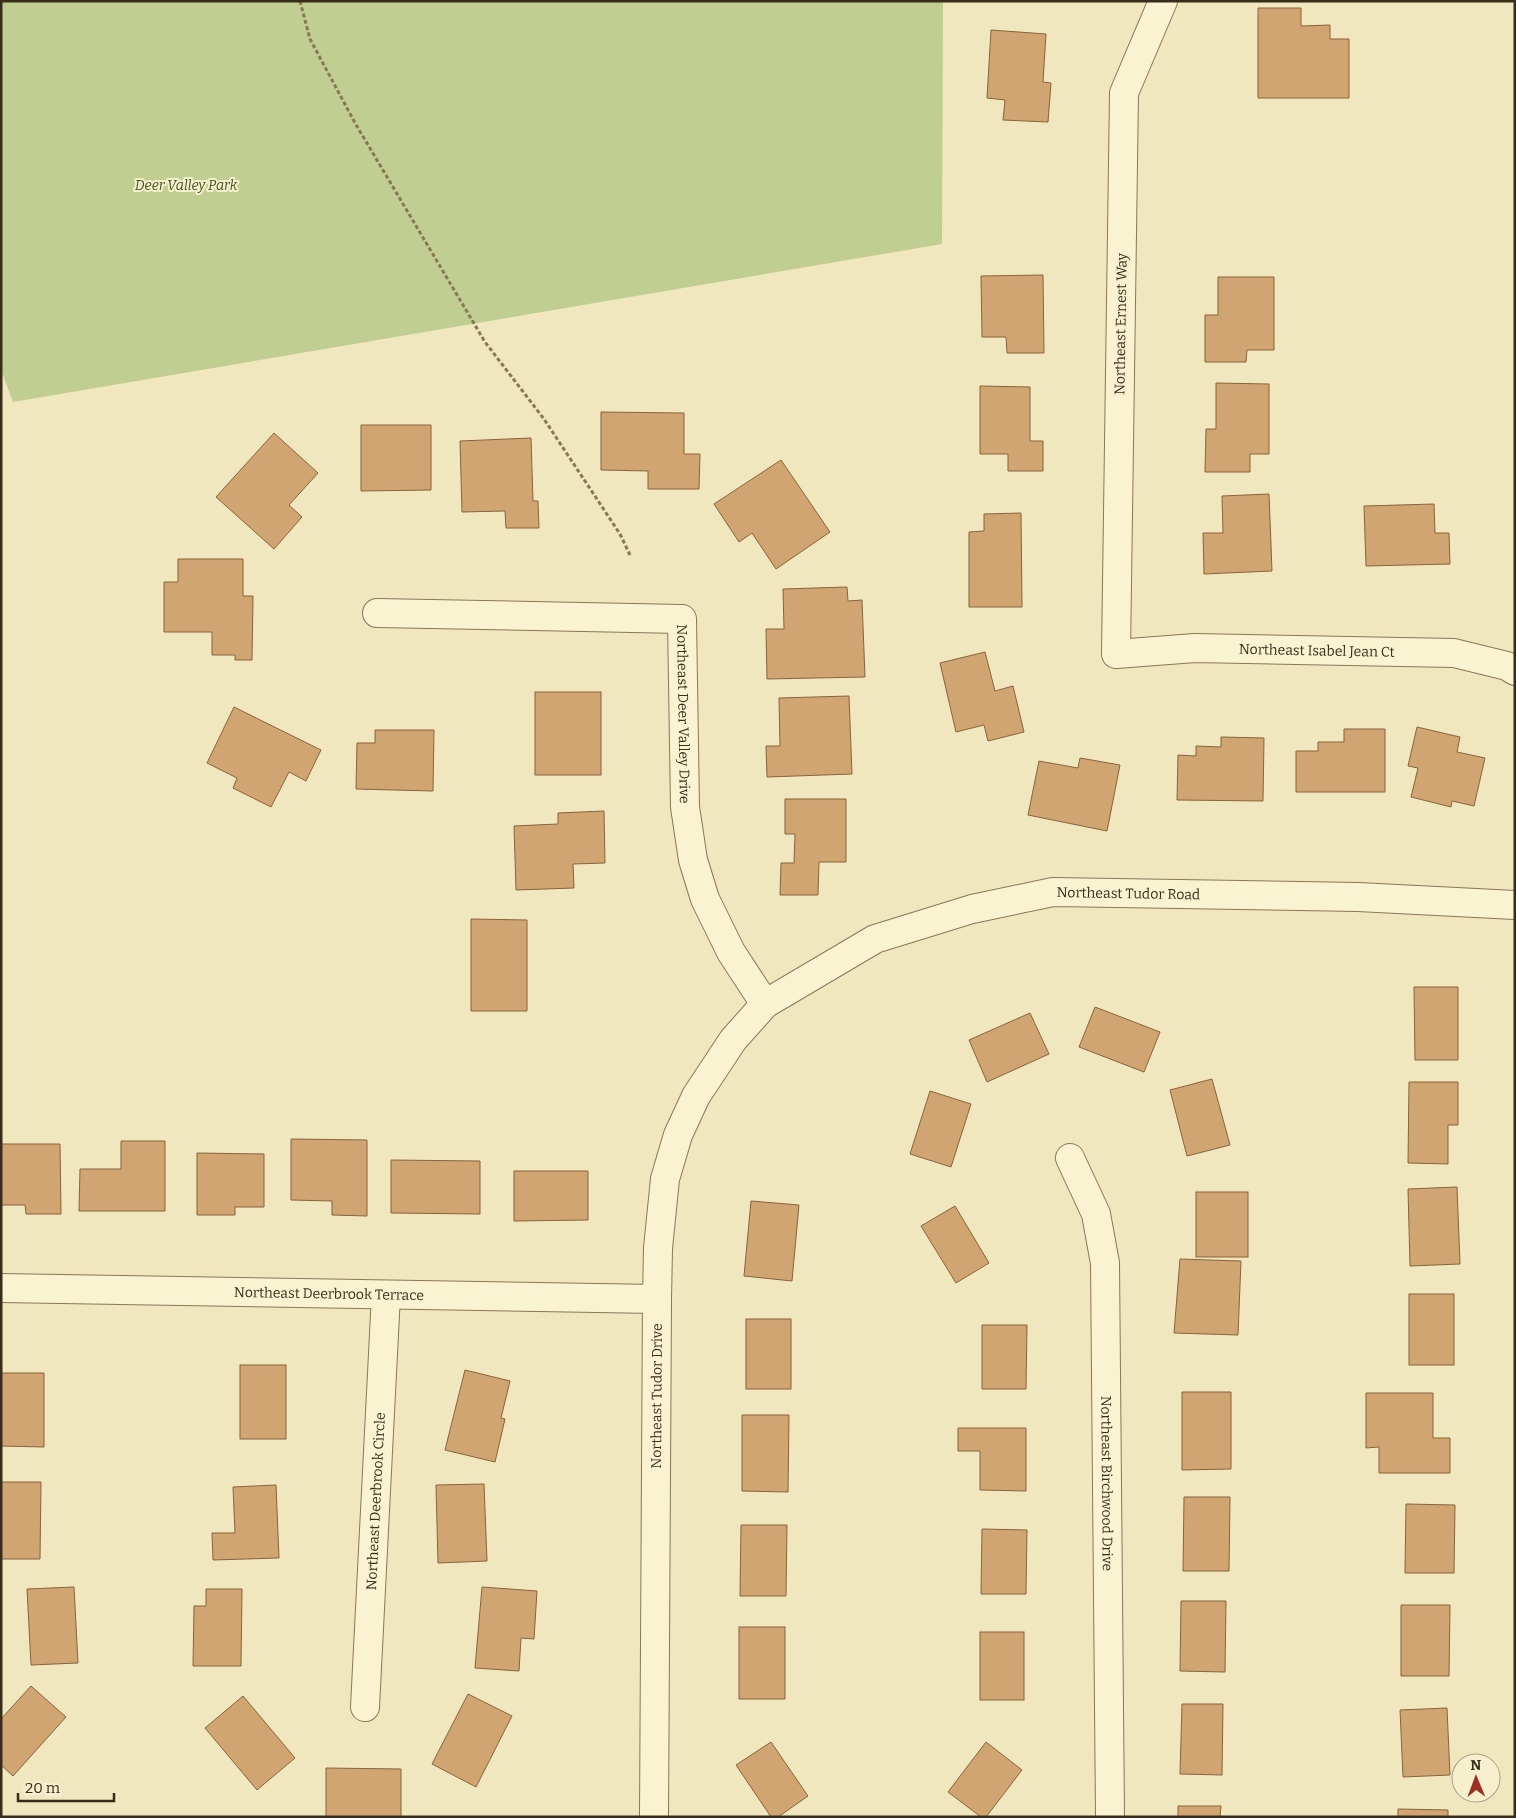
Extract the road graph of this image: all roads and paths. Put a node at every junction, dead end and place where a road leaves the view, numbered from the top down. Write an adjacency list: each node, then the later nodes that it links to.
1 (300, 1): 3 (path)
2 (1163, 1): 5 (street, Northeast Ernest Way)
3 (630, 555)
4 (377, 613): 8 (street, Northeast Deer Valley Drive)
5 (1116, 654): 6 (street, Northeast Isabel Jean Ct)
6 (1515, 671)
7 (1515, 905): 8 (street, Northeast Tudor Road)
8 (765, 1004): 12 (street, Northeast Tudor Drive)
9 (1070, 1158): 15 (street, Northeast Birchwood Drive)
10 (1, 1288): 11 (street, Northeast Deerbrook Terrace)
11 (386, 1295): 12 (street, Northeast Deerbrook Terrace); 13 (street, Northeast Deerbrook Circle)
12 (657, 1299): 14 (street, Northeast Tudor Drive)
13 (366, 1707)
14 (654, 1817)
15 (1110, 1817)

